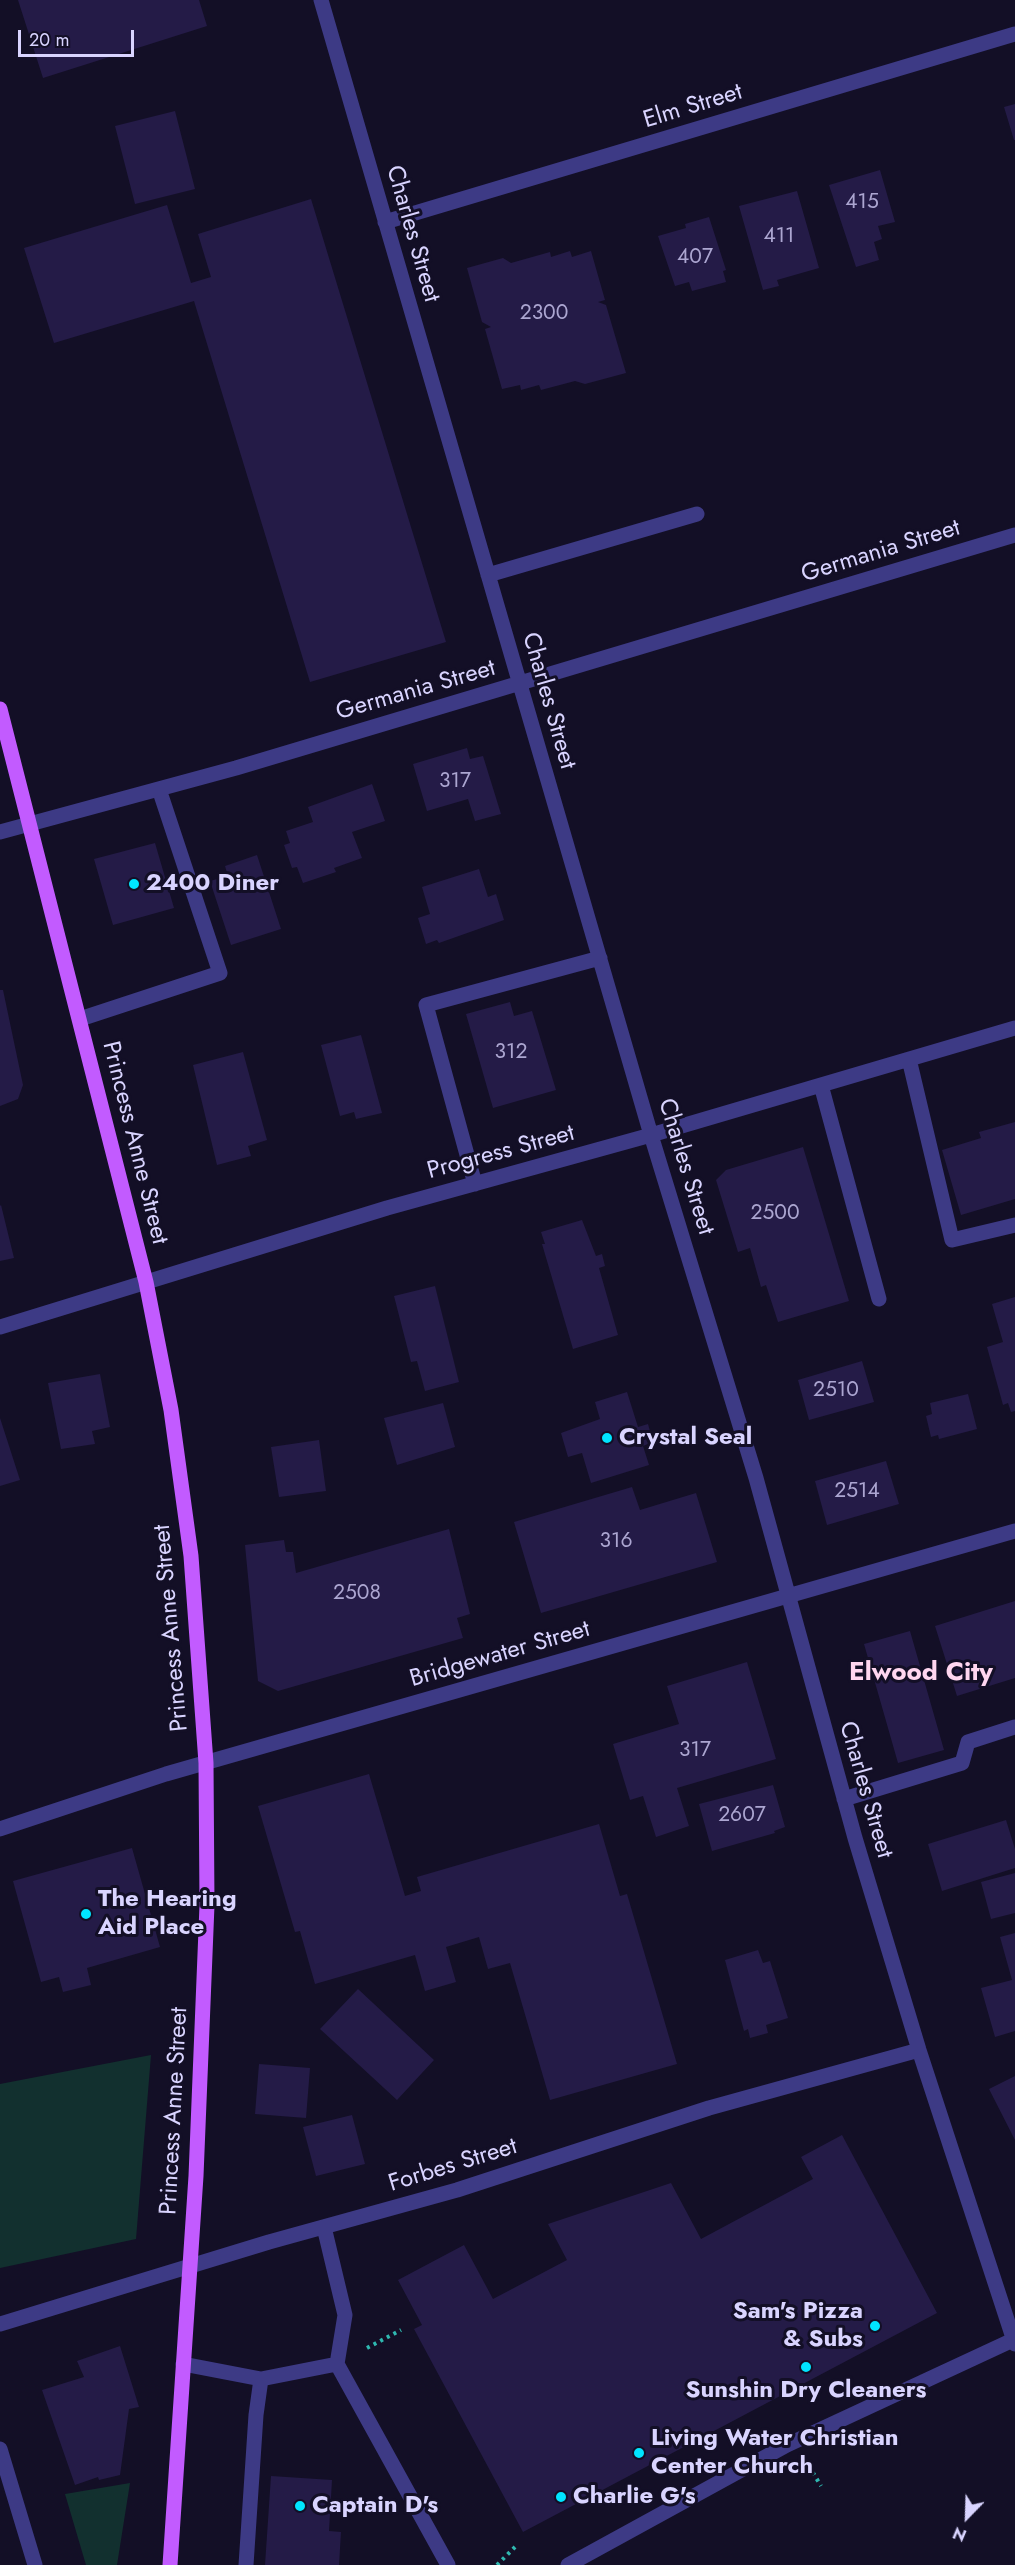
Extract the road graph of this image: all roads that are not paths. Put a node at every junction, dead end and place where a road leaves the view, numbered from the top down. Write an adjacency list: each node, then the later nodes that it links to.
1 (321, 0): 3 (street, Charles Street)
2 (1015, 34): 3 (street, Elm Street)
3 (385, 222): 6 (street, Charles Street)
4 (697, 514): 6 (street)
5 (1015, 535): 7 (street, Germania Street)
6 (488, 575): 7 (street, Charles Street)
7 (520, 684): 9 (street, Germania Street); 12 (street, Charles Street)
8 (0, 709): 10 (main road, Princess Anne Street)
9 (159, 789): 10 (street, Germania Street); 13 (street)
10 (31, 824): 11 (street, Germania Street); 13 (main road, Princess Anne Street)
11 (0, 832)
12 (600, 957): 17 (street, Charles Street); 18 (street)
13 (80, 1019): 20 (main road, Princess Anne Street)
14 (1015, 1028): 15 (street, Progress Street)
15 (909, 1059): 16 (street, Progress Street); 19 (street)
16 (821, 1085): 17 (street, Progress Street); 21 (street)
17 (651, 1135): 18 (street, Progress Street); 24 (street, Charles Street)
18 (475, 1184): 20 (street, Progress Street)
19 (1015, 1225)
20 (146, 1282): 22 (street, Progress Street); 26 (main road, Princess Anne Street)
21 (879, 1299)
22 (0, 1327)
23 (1015, 1530): 24 (street, Bridgewater Street)
24 (788, 1595): 26 (street, Bridgewater Street); 27 (street, Charles Street)
25 (1015, 1727): 27 (street)
26 (206, 1763): 28 (street, Bridgewater Street); 31 (main road, Princess Anne Street)
27 (844, 1799): 29 (street, Charles Street)
28 (0, 1829)
29 (919, 2050): 30 (street, Forbes Street); 33 (street, Charles Street)
30 (324, 2227): 31 (street, Forbes Street); 35 (street)
31 (189, 2266): 32 (street, Forbes Street); 34 (main road, Princess Anne Street)
32 (0, 2325)
33 (1015, 2341): 42 (street)
34 (183, 2364): 36 (street); 39 (main road, Princess Anne Street)
35 (338, 2364): 36 (street); 41 (street)
36 (261, 2379): 40 (street)
37 (0, 2449): 38 (street)
38 (35, 2565)
39 (170, 2565)
40 (246, 2565)
41 (448, 2565)
42 (568, 2565)

